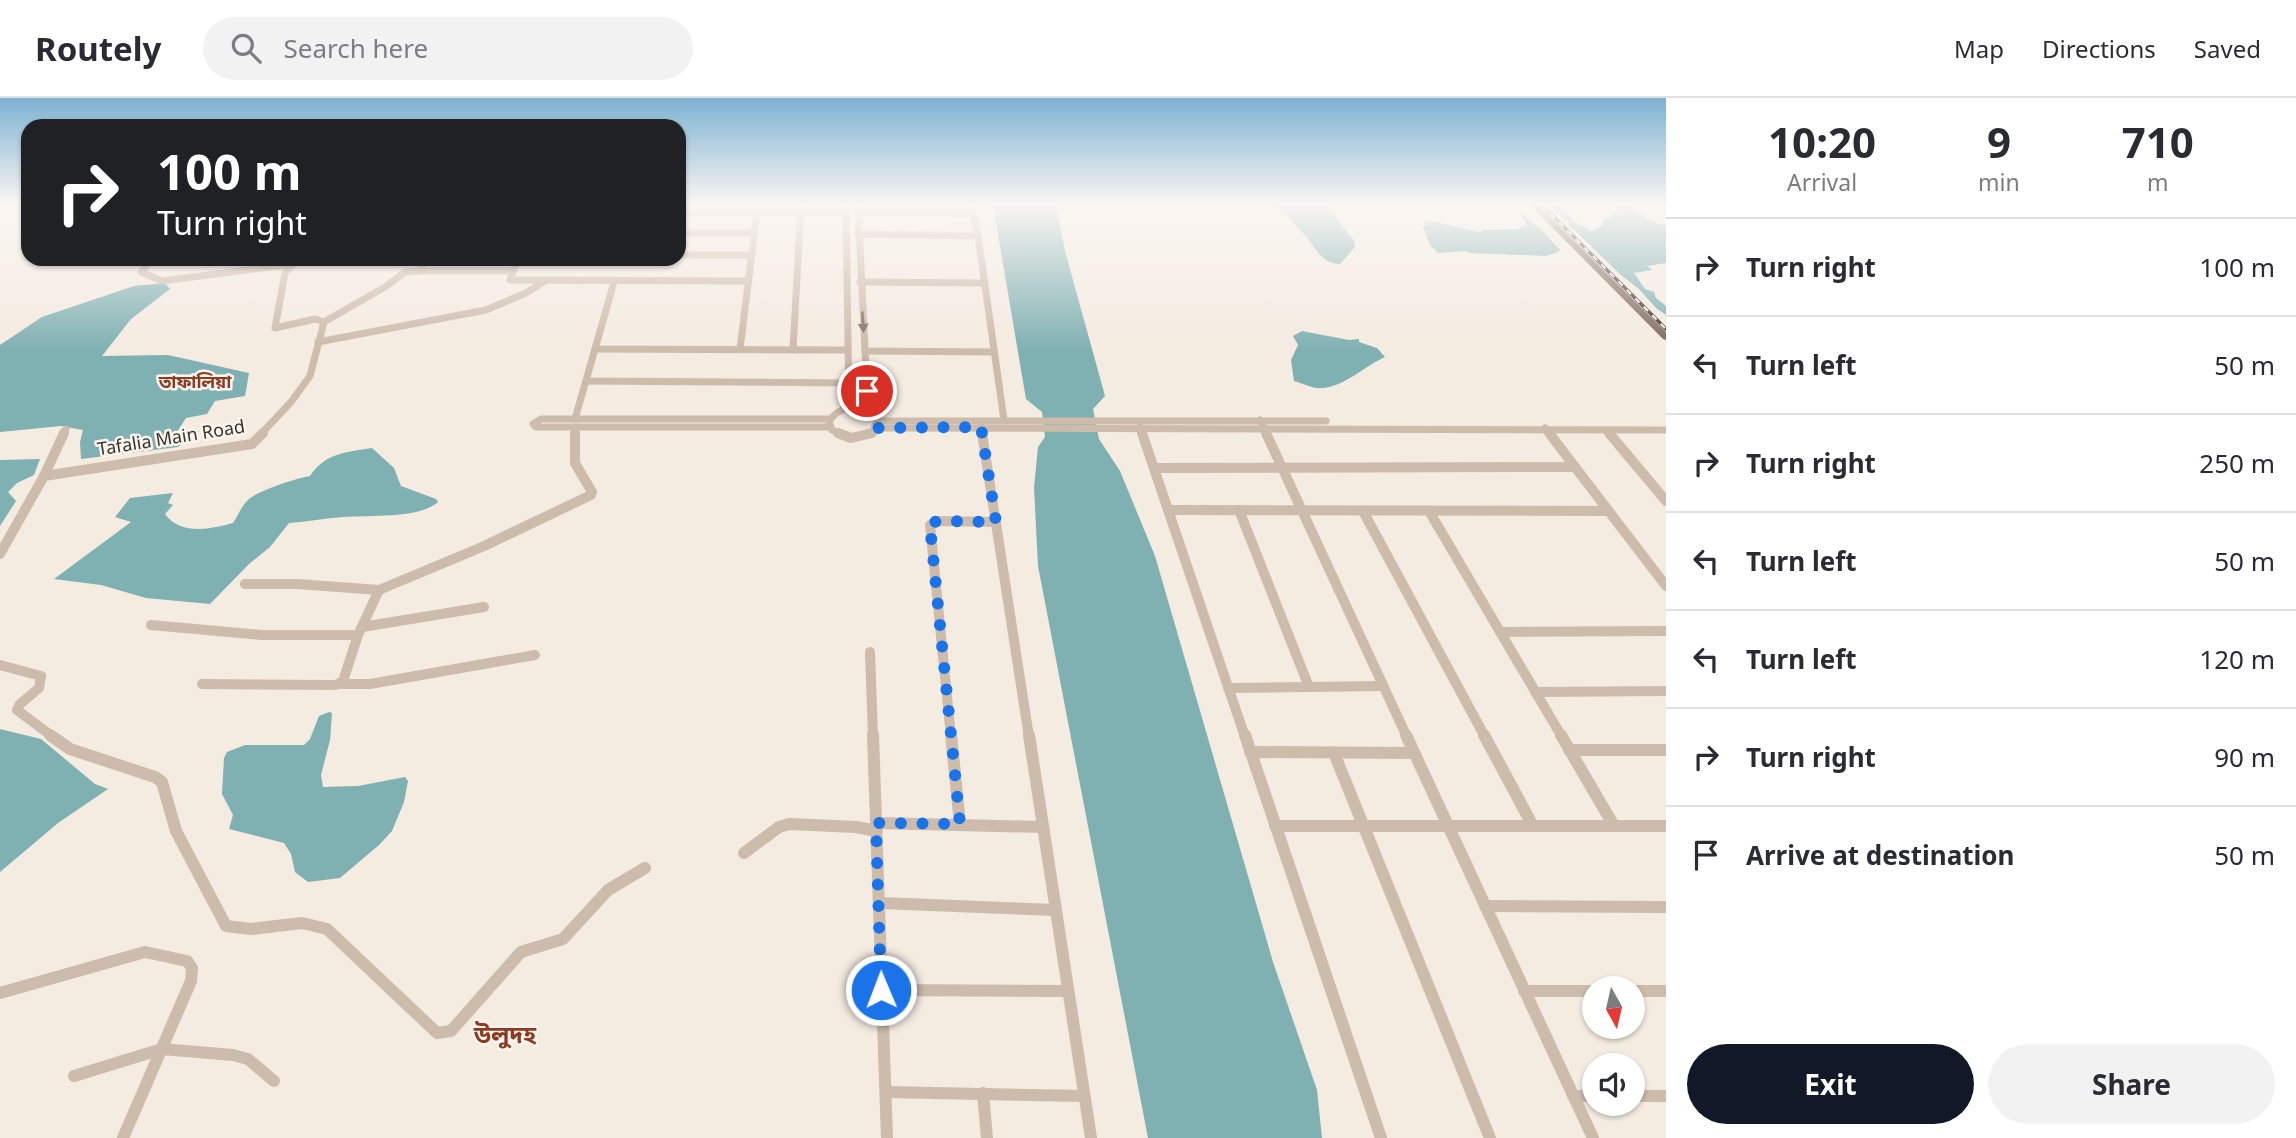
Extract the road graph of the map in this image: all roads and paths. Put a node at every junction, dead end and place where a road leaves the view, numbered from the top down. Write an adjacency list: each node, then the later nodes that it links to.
1 (798, 254): 29 (street)
2 (847, 254): 30 (street)
3 (859, 254): 21 (street)
4 (980, 254): 22 (street)
5 (1583, 254): 25 (main road)
6 (1593, 254): 24 (main road)
7 (686, 255): 8 (street)
8 (752, 256): 19 (street)
9 (147, 266): 10 (street)
10 (278, 266)
11 (291, 266): 23 (street)
12 (422, 266): 15 (street)
13 (468, 266): 16 (street)
14 (515, 266): 17 (street)
15 (420, 271): 16 (street); 23 (street)
16 (466, 271): 17 (street)
17 (513, 271): 18 (street)
18 (546, 281): 20 (street); 26 (street)
19 (749, 281): 20 (street); 28 (street)
20 (614, 282): 27 (street)
21 (860, 282): 22 (street); 31 (street, one-way to 31)
22 (984, 283): 32 (street)
23 (324, 322): 26 (street, Tafalia Main Road)
24 (1666, 326)
25 (1666, 337)
26 (318, 342): 54 (street, Tafalia Main Road)
27 (595, 349): 28 (street); 33 (street)
28 (740, 349): 29 (street)
29 (793, 350): 30 (street)
30 (848, 350): 34 (street)
31 (864, 351): 32 (street); 36 (street)
32 (994, 352): 37 (street)
33 (586, 381): 34 (street); 38 (street)
34 (849, 383): 35 (street)
35 (849, 408): 36 (street); 39 (street)
36 (868, 411): 44 (street)
37 (1004, 420): 41 (street); 44 (street)
38 (575, 423): 39 (street); 66 (street)
39 (830, 423): 44 (street)
40 (1122, 423): 41 (street); 42 (street); 46 (street)
41 (1017, 424): 45 (street)
42 (1219, 424): 43 (street); 46 (street)
43 (1261, 424): 47 (street); 53 (street)
44 (876, 425): 45 (street)
45 (981, 427): 62 (street)
46 (1140, 427): 52 (street)
47 (1546, 428): 49 (street); 50 (street); 51 (street)
48 (66, 429): 54 (street)
49 (1666, 429): 50 (street)
50 (1608, 431): 55 (street)
51 (1575, 467): 53 (street); 59 (street)
52 (1154, 468): 53 (street); 56 (street)
53 (1282, 468): 58 (street)
54 (44, 476): 63 (street)
55 (1666, 501)
56 (1168, 510): 57 (street); 79 (street)
57 (1239, 510): 58 (street); 78 (street)
58 (1301, 510): 60 (street); 77 (street)
59 (1608, 510): 61 (street); 65 (street)
60 (1363, 511): 61 (street); 91 (street)
61 (1429, 511): 71 (street)
62 (996, 522): 87 (street); 95 (street)
63 (0, 554)
64 (245, 584): 66 (street)
65 (1666, 586)
66 (379, 590): 69 (street)
67 (484, 607): 69 (street)
68 (151, 625): 69 (street)
69 (360, 631): 76 (street)
70 (1666, 631): 71 (street)
71 (1500, 632): 81 (street)
72 (870, 652): 94 (street)
73 (535, 655): 76 (street)
74 (0, 665): 97 (street)
75 (202, 684): 76 (street)
76 (341, 684)
77 (1383, 686): 78 (street); 86 (street)
78 (1309, 687): 79 (street)
79 (1228, 688): 84 (street)
80 (1666, 691): 81 (street)
81 (1535, 692): 82 (street)
82 (1569, 750): 83 (street); 92 (street)
83 (1666, 750)
84 (1250, 752): 85 (street); 88 (street)
85 (1334, 753): 86 (street); 89 (street)
86 (1414, 753): 90 (street)
87 (960, 824): 94 (street); 95 (street)
88 (1275, 826): 89 (street); 123 (street)
89 (1364, 826): 90 (street); 124 (street)
90 (1448, 826): 91 (street); 99 (street)
91 (1533, 826): 92 (street)
92 (1614, 826): 93 (street)
93 (1666, 826)
94 (876, 827): 96 (street); 98 (street)
95 (1043, 827): 101 (street)
96 (744, 853)
97 (645, 868)
98 (880, 903): 101 (street); 102 (street)
99 (1485, 906): 100 (street); 104 (street)
100 (1666, 907)
101 (1055, 910): 103 (street)
102 (881, 990): 103 (street); 112 (street)
103 (1068, 991): 114 (street)
104 (1524, 991): 105 (street); 115 (street)
105 (1582, 991)
106 (1645, 991): 107 (street)
107 (1666, 991)
108 (0, 993): 109 (street)
109 (162, 1049): 110 (street); 111 (street); 119 (street)
110 (74, 1076)
111 (274, 1080)
112 (886, 1092): 113 (street); 120 (street)
113 (983, 1093): 114 (street); 121 (street)
114 (1084, 1096): 122 (street)
115 (1573, 1096): 116 (street); 125 (street)
116 (1582, 1096)
117 (1645, 1096): 118 (street)
118 (1666, 1096)
119 (123, 1138)
120 (887, 1138)
121 (987, 1138)
122 (1091, 1138)
123 (1381, 1138)
124 (1490, 1138)
125 (1593, 1138)

